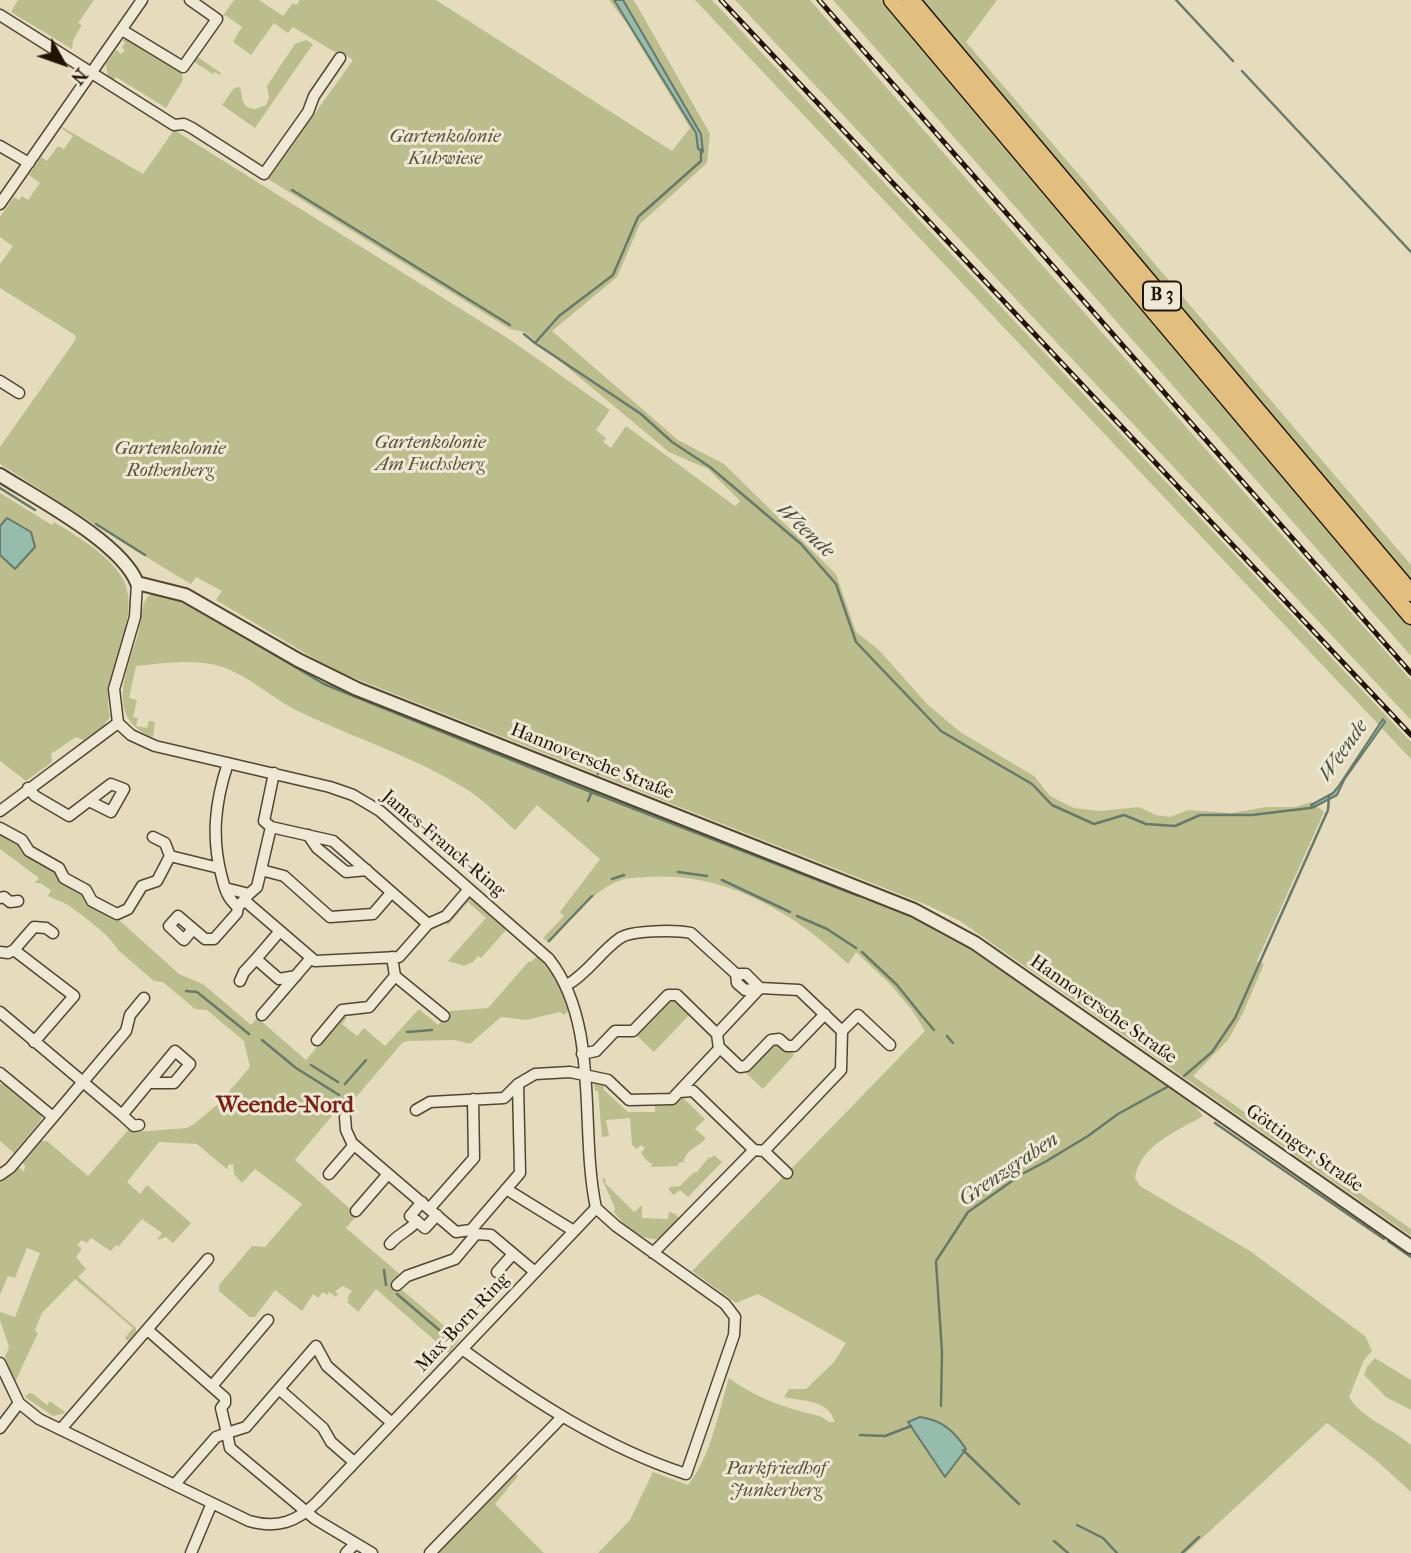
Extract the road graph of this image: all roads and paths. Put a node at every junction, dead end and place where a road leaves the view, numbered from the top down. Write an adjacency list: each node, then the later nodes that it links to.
1 (142, 0): 6 (street)
2 (190, 0): 6 (street)
3 (892, 0): 17 (highway, B 3)
4 (911, 0): 16 (highway, B 3)
5 (0, 15): 8 (street)
6 (121, 30): 8 (street)
7 (340, 58): 8 (street)
8 (91, 74): 10 (street)
9 (0, 146): 10 (street)
10 (29, 163): 11 (street)
11 (0, 204)
12 (0, 381): 13 (street)
13 (19, 393)
14 (0, 475): 15 (street)
15 (136, 583): 18 (street); 69 (street, Hannoversche Straße)
16 (1411, 593)
17 (1411, 616)
18 (118, 723): 19 (street, James-Franck-Ring); 21 (street)
19 (228, 763): 20 (street, James-Franck-Ring); 29 (street)
20 (274, 773): 24 (street); 34 (street, James-Franck-Ring)
21 (28, 788): 22 (street); 23 (street)
22 (89, 801): 22 (street)
23 (0, 811)
24 (271, 827): 26 (street); 30 (street)
25 (0, 828): 28 (street)
26 (308, 835): 31 (street); 31 (street)
27 (153, 837): 28 (street)
28 (170, 856): 29 (street)
29 (219, 868): 33 (street)
30 (261, 870): 32 (street); 36 (street)
31 (367, 870): 35 (street)
32 (280, 875): 35 (street); 36 (street)
33 (225, 888): 36 (street); 36 (street)
34 (470, 889): 39 (street); 51 (street, James-Franck-Ring)
35 (391, 893): 39 (street)
36 (247, 897): 40 (street); 41 (street)
37 (0, 898): 38 (street)
38 (18, 901)
39 (428, 924): 45 (street)
40 (193, 929)
41 (280, 931): 46 (street); 47 (street)
42 (53, 933): 43 (street)
43 (14, 950): 44 (street); 61 (street)
44 (0, 952)
45 (392, 957): 46 (street); 49 (street)
46 (312, 958): 48 (street)
47 (256, 959): 48 (street); 50 (street)
48 (296, 976): 56 (street)
49 (396, 976): 57 (street); 60 (street)
50 (240, 981)
51 (567, 985): 52 (street); 64 (street, James-Franck-Ring)
52 (760, 988): 55 (street); 58 (street)
53 (145, 998): 67 (street)
54 (0, 1012): 61 (street)
55 (825, 1014): 59 (street); 63 (street)
56 (262, 1015)
57 (444, 1016)
58 (717, 1034): 63 (street); 64 (street)
59 (842, 1036): 62 (street); 79 (street)
60 (317, 1040)
61 (34, 1042): 67 (street)
62 (890, 1045)
63 (719, 1047): 71 (street)
64 (582, 1054): 66 (street, James-Franck-Ring)
65 (0, 1074): 75 (street)
66 (584, 1074): 70 (street); 71 (street); 87 (street, James-Franck-Ring)
67 (82, 1082): 74 (street); 75 (street)
68 (149, 1083): 74 (street)
69 (1175, 1083): 94 (street, Göttinger Straße)
70 (518, 1084): 72 (street); 84 (street)
71 (679, 1092): 79 (street)
72 (473, 1099): 73 (street); 88 (street)
73 (416, 1110)
74 (122, 1115): 77 (street)
75 (53, 1117): 83 (street)
76 (345, 1117): 78 (street)
77 (139, 1125)
78 (354, 1145): 81 (street); 82 (street)
79 (759, 1151): 80 (street); 95 (street)
80 (787, 1173)
81 (329, 1174)
82 (388, 1174): 88 (street); 89 (street)
83 (0, 1175)
84 (515, 1178): 85 (street); 86 (street)
85 (506, 1189): 86 (street); 92 (street)
86 (516, 1195): 91 (street)
87 (596, 1208): 91 (street, Max-Born-Ring); 95 (street)
88 (429, 1209): 90 (street); 90 (street); 92 (street)
89 (356, 1211)
90 (417, 1221): 93 (street)
91 (574, 1231): 99 (street, Max-Born-Ring)
92 (474, 1232): 96 (street); 100 (street)
93 (390, 1244)
94 (1411, 1247)
95 (653, 1253): 108 (street)
96 (513, 1254): 98 (street); 99 (street)
97 (208, 1259): 102 (street)
98 (498, 1272)
99 (535, 1272): 103 (street, Max-Born-Ring)
100 (397, 1286)
101 (268, 1320): 105 (street)
102 (145, 1332): 105 (street); 111 (street)
103 (462, 1349): 108 (street); 109 (street, Max-Born-Ring)
104 (0, 1363): 107 (street, Max-Born-Ring)
105 (212, 1386): 112 (street)
106 (279, 1389): 109 (street); 112 (street); 113 (street)
107 (19, 1403): 110 (street); 111 (street, Max-Born-Ring)
108 (562, 1417): 121 (street)
109 (395, 1419): 113 (street, Max-Born-Ring)
110 (0, 1428)
111 (61, 1429): 114 (street, Max-Born-Ring)
112 (227, 1433): 114 (street); 116 (street)
113 (354, 1462): 116 (street, Max-Born-Ring)
114 (175, 1484): 115 (street, Max-Born-Ring)
115 (212, 1503): 116 (street, Max-Born-Ring); 118 (street)
116 (307, 1512): 117 (street)
117 (355, 1544): 119 (street); 120 (street)
118 (196, 1550)
119 (346, 1553)
120 (372, 1553)
121 (430, 1553)

